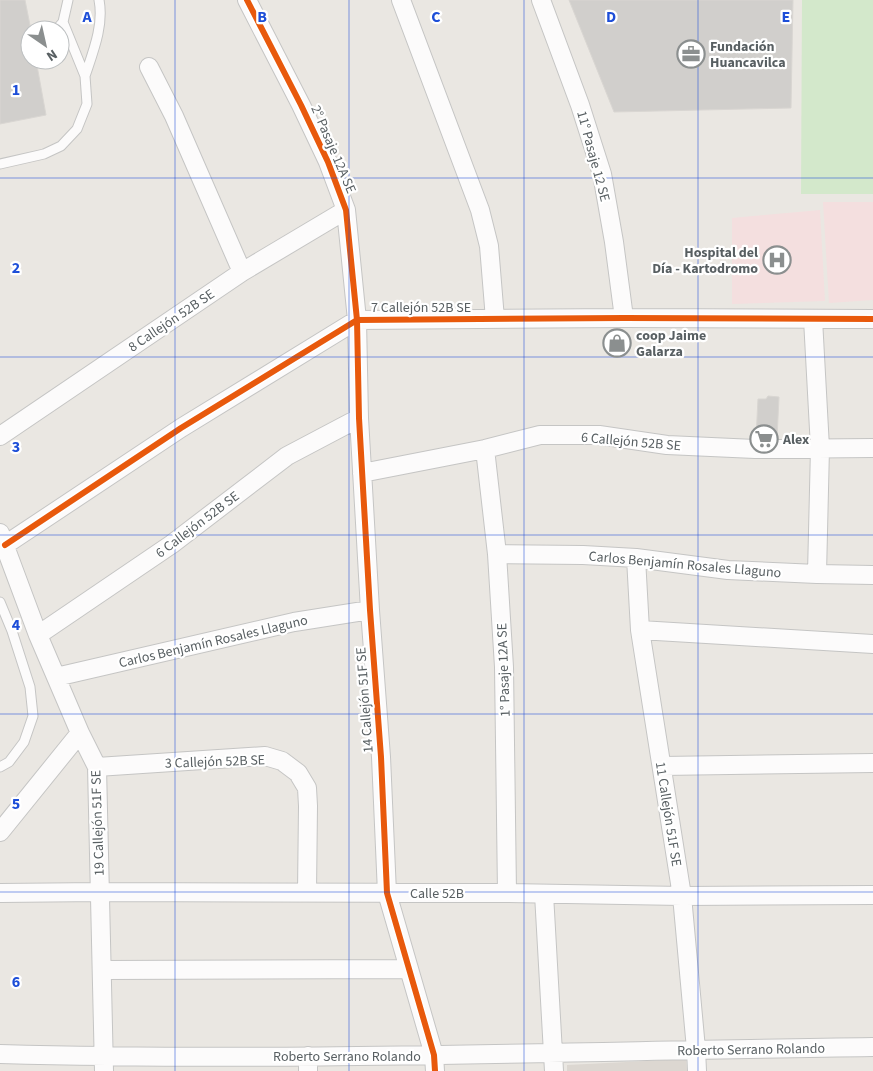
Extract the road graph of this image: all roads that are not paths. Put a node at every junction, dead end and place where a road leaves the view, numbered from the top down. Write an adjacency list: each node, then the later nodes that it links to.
1 (68, 0): 6 (lane)
2 (99, 0): 9 (lane)
3 (247, 0): 11 (street, 2° Pasaje 12A SE)
4 (401, 0): 14 (street)
5 (541, 0): 13 (street, 11° Pasaje 12 SE)
6 (63, 20)
7 (70, 39): 9 (lane)
8 (149, 67): 12 (street)
9 (85, 76): 10 (lane)
10 (0, 164)
11 (346, 210): 12 (street, 8 Callejón 52B SE); 17 (street, 2° Pasaje 12A SE)
12 (242, 272): 19 (street, 8 Callejón 52B SE)
13 (624, 318): 14 (street, 7 Callejón 52B SE); 15 (street, 7 Callejón 52B SE)
14 (495, 319): 17 (street, 7 Callejón 52B SE)
15 (813, 319): 16 (street, 7 Callejón 52B SE); 20 (street)
16 (873, 319)
17 (357, 320): 18 (street, 14 Callejón 51F SE); 24 (street, 7 Callejón 52B SE)
18 (359, 418): 23 (street, 14 Callejón 51F SE); 32 (street, 6 Callejón 52B SE)
19 (0, 436)
20 (820, 448): 21 (street, 6 Callejón 52B SE); 22 (street, 6 Callejón 52B SE); 27 (street)
21 (873, 448)
22 (485, 449): 23 (street, 6 Callejón 52B SE); 25 (street, 1° Pasaje 12A SE)
23 (362, 473): 30 (street, 14 Callejón 51F SE)
24 (3, 539): 32 (street, 19 Callejón 51F SE)
25 (497, 554): 26 (street, Carlos Benjamín Rosales Llaguno); 45 (street, 1° Pasaje 12A SE)
26 (636, 558): 27 (street, Carlos Benjamín Rosales Llaguno); 31 (street, 11 Callejón 51F SE)
27 (817, 574): 28 (street, Carlos Benjamín Rosales Llaguno)
28 (873, 575)
29 (0, 602): 38 (lane)
30 (370, 610): 34 (street, Carlos Benjamín Rosales Llaguno); 43 (street, 14 Callejón 51F SE)
31 (640, 630): 33 (street); 37 (street, 11 Callejón 51F SE)
32 (38, 635): 34 (street, 19 Callejón 51F SE)
33 (873, 644)
34 (56, 677): 35 (street, 19 Callejón 51F SE)
35 (80, 733): 39 (street, 19 Callejón 51F SE); 40 (street)
36 (873, 763): 37 (street)
37 (662, 766): 48 (street, 11 Callejón 51F SE)
38 (0, 767)
39 (97, 767): 41 (street, 19 Callejón 51F SE); 42 (street, 3 Callejón 52B SE)
40 (0, 832)
41 (100, 892): 42 (street, Calle 52B); 44 (street, Calle 52B); 50 (street, 19 Callejón 51F SE)
42 (307, 892): 43 (street, Calle 52B)
43 (387, 892): 45 (street, Calle 52B); 49 (street, 14 Callejón 51F SE)
44 (0, 893)
45 (507, 893): 46 (street, Calle 52B)
46 (544, 894): 48 (street, Calle 52B); 53 (street)
47 (873, 895): 48 (street, Calle 52B)
48 (682, 896): 52 (street, 11 Callejón 51F SE)
49 (409, 969): 50 (street); 56 (street, 14 Callejón 51F SE)
50 (102, 970): 57 (street, 19 Callejón 51F SE)
51 (873, 1047): 52 (street, Roberto Serrano Rolando)
52 (696, 1049): 53 (street, Roberto Serrano Rolando); 59 (street, 11 Callejón 51F SE)
53 (553, 1052): 56 (street, Roberto Serrano Rolando); 58 (street)
54 (0, 1054): 57 (street, Roberto Serrano Rolando)
55 (308, 1063): 56 (street, Roberto Serrano Rolando); 57 (street, Roberto Serrano Rolando)
56 (434, 1063)
57 (104, 1064)
58 (554, 1071)
59 (697, 1071)

